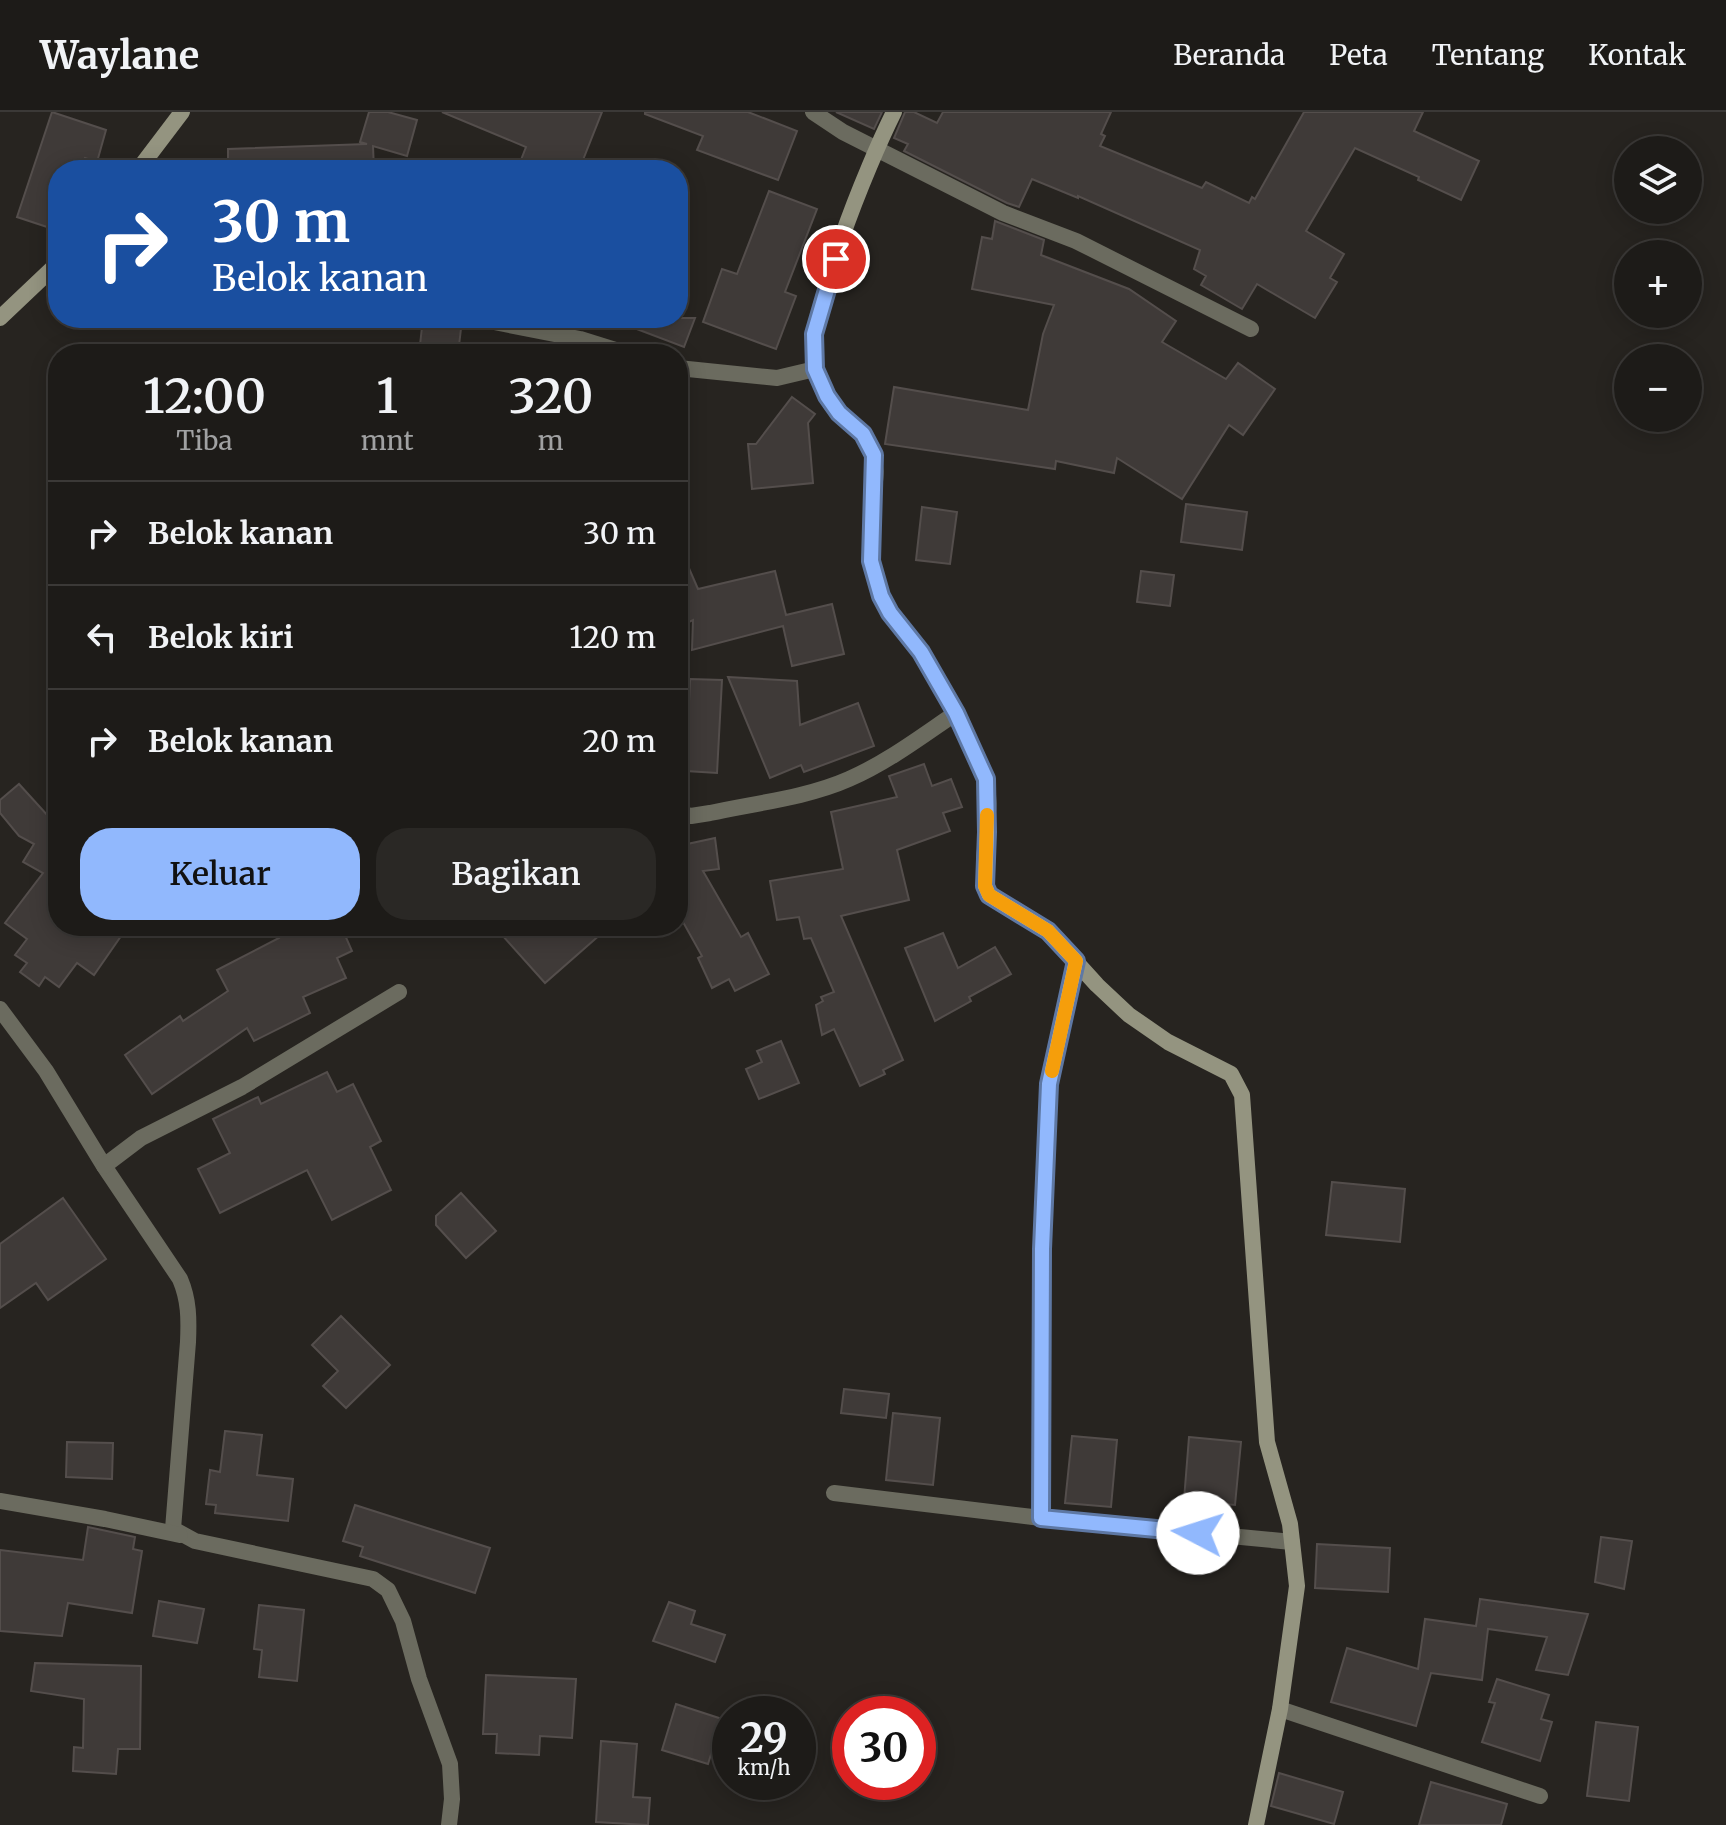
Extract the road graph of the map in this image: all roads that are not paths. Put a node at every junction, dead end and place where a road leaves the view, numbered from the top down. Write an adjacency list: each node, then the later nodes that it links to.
1 (182, 112): 5 (street)
2 (813, 112): 4 (street)
3 (894, 112): 4 (street)
4 (876, 148): 9 (street); 12 (street)
5 (146, 160)
6 (48, 272): 7 (street)
7 (0, 318)
8 (510, 328): 10 (street)
9 (1251, 329)
10 (567, 344)
11 (688, 369): 12 (street)
12 (815, 369): 13 (street)
13 (956, 713): 14 (street); 15 (street)
14 (688, 815)
15 (1076, 961): 21 (street); 23 (street)
16 (399, 992): 18 (street)
17 (0, 1009): 18 (street)
18 (104, 1166): 22 (street)
19 (834, 1493): 21 (street)
20 (0, 1501): 22 (street)
21 (1041, 1518): 23 (street)
22 (180, 1535): 26 (street)
23 (1292, 1542): 24 (street)
24 (1280, 1709): 25 (street); 27 (street)
25 (1540, 1796)
26 (449, 1825)
27 (1256, 1825)

